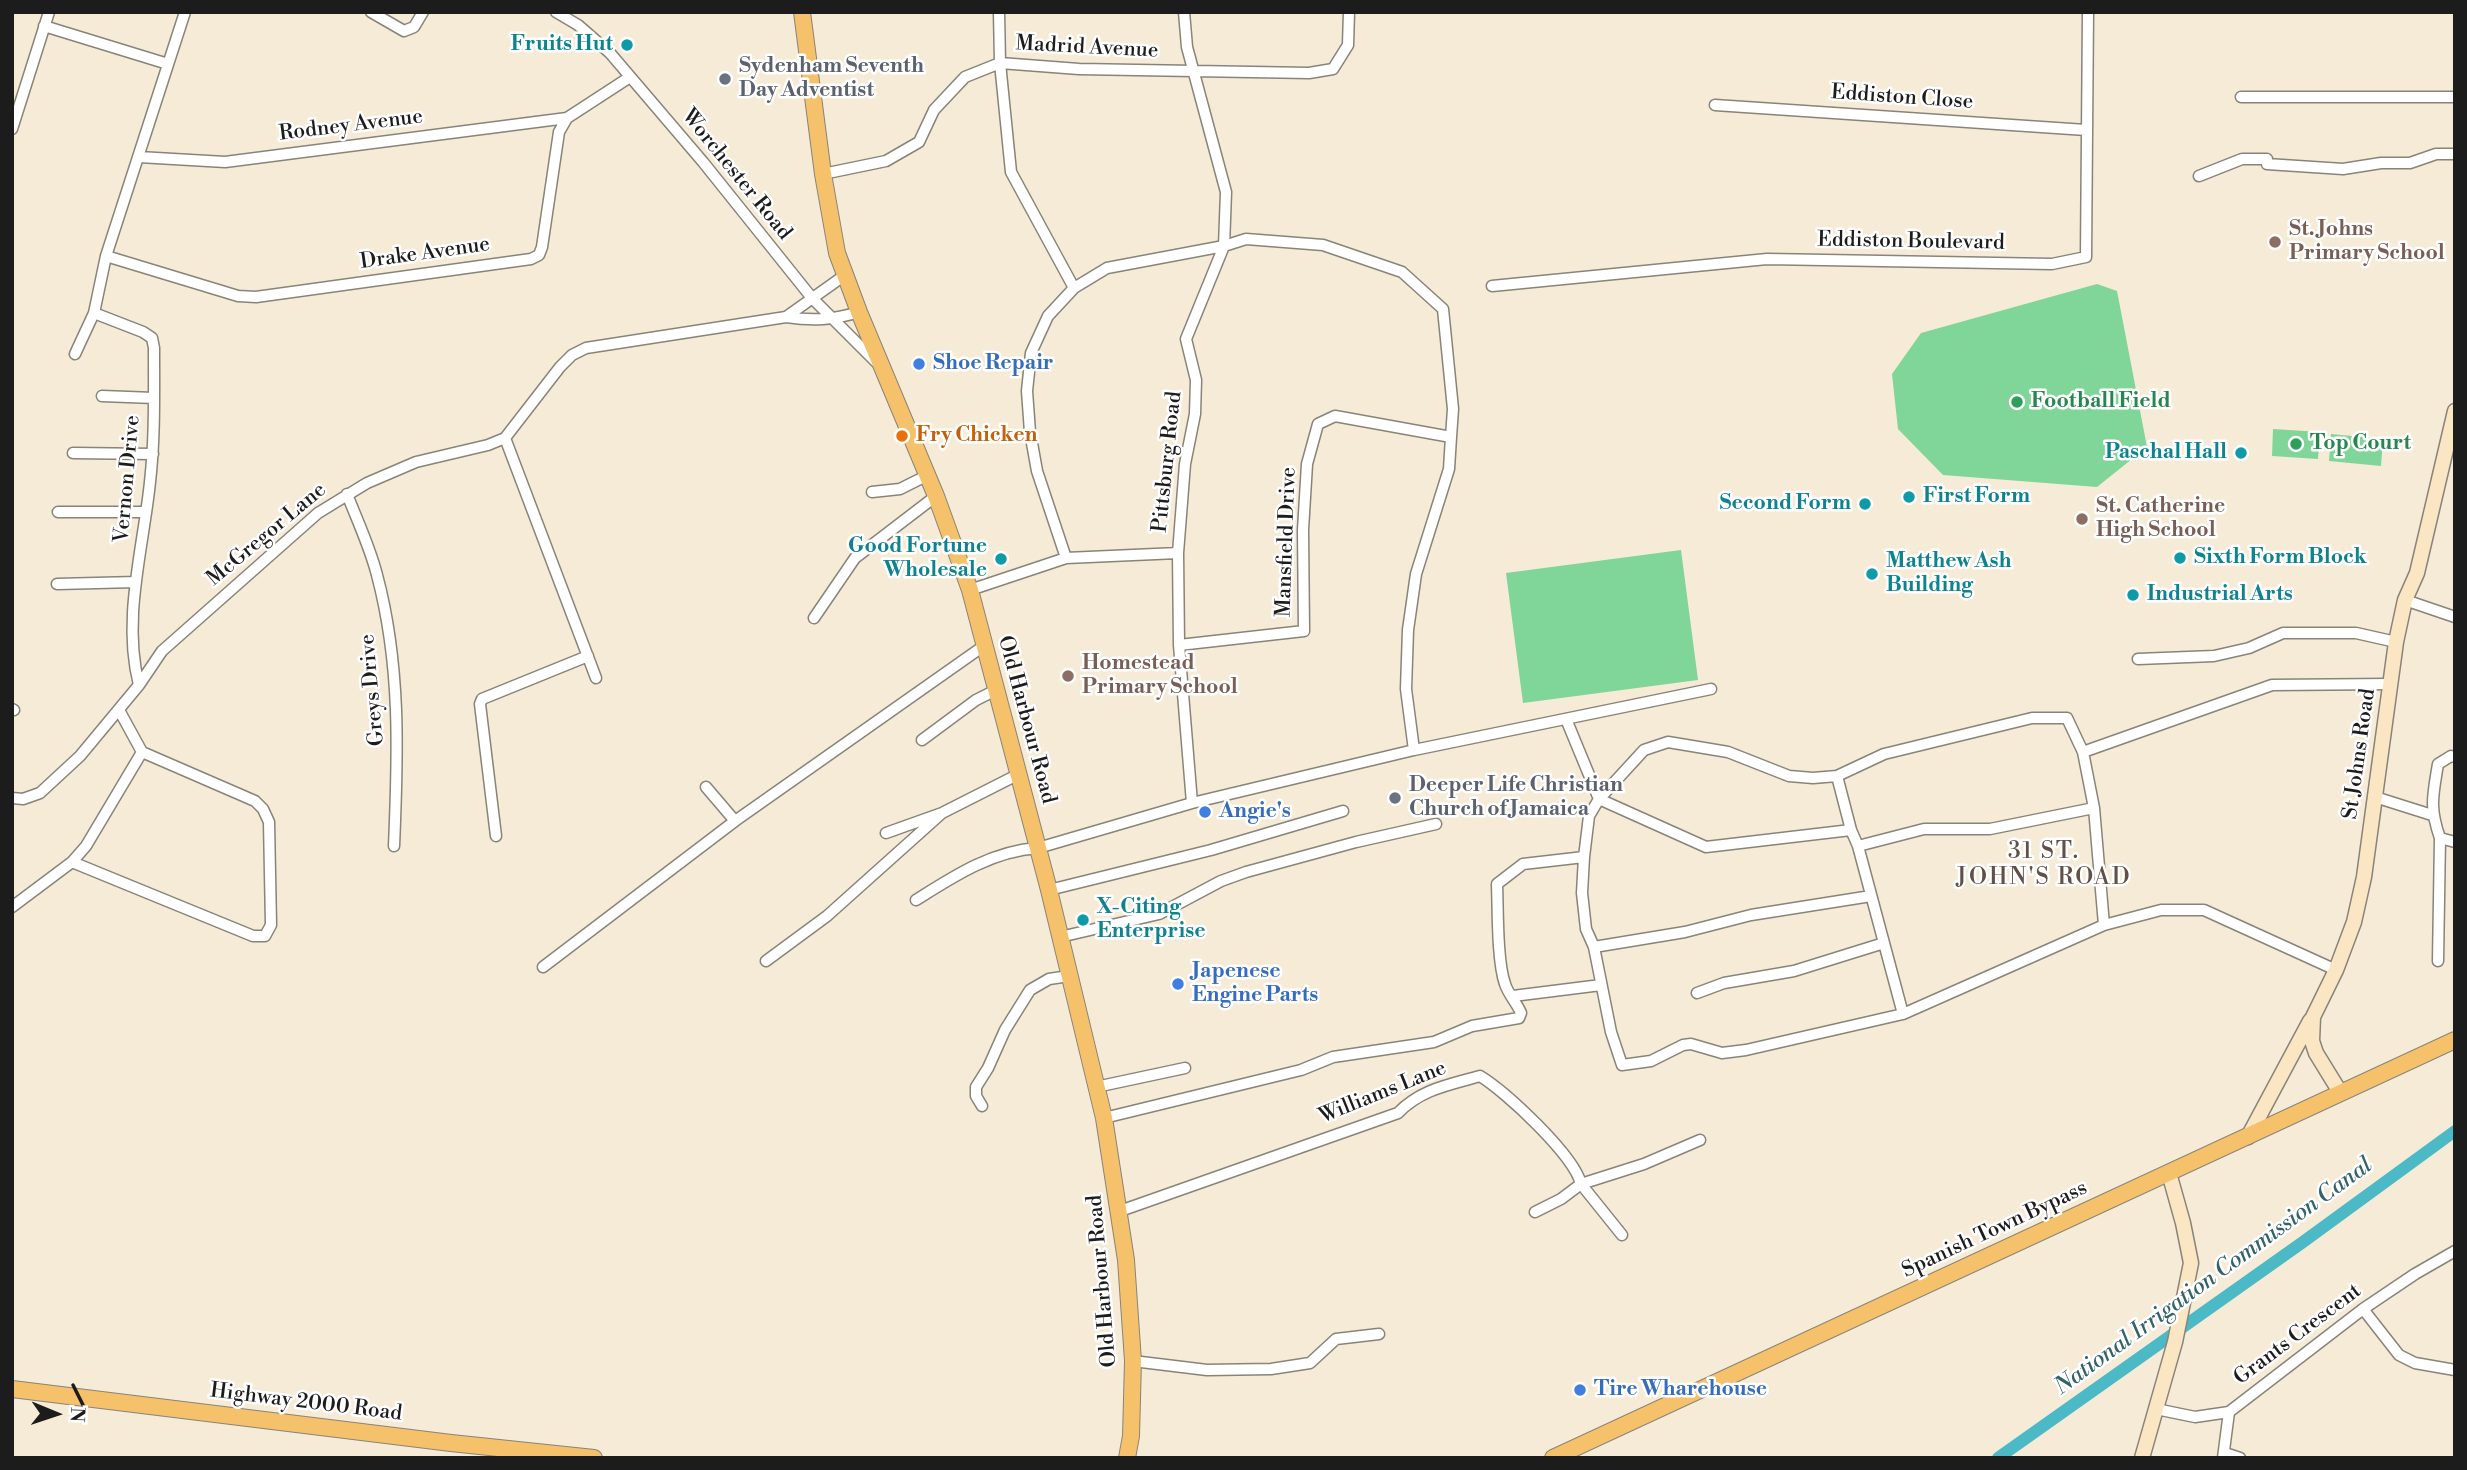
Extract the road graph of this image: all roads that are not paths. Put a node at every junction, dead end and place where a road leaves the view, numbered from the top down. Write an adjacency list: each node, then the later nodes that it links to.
1 (49, 12): 11 (street)
2 (185, 12): 13 (street)
3 (372, 12): 4 (street)
4 (423, 12)
5 (555, 12): 15 (street, Worchester Road)
6 (802, 12): 25 (main road, Old Harbour Road)
7 (999, 12): 12 (street)
8 (1184, 12): 14 (street, Pittsburg Road)
9 (1349, 12): 14 (street, Madrid Avenue)
10 (2088, 12): 22 (street, Eddiston Boulevard)
11 (44, 26): 13 (street); 18 (street)
12 (1000, 63): 14 (street, Madrid Avenue); 25 (street, Madrid Avenue); 31 (street)
13 (168, 64): 24 (street)
14 (1194, 72): 27 (street, Pittsburg Road)
15 (629, 77): 20 (street); 32 (street, Worchester Road)
16 (2241, 97): 17 (street)
17 (2455, 97)
18 (17, 101): 21 (street)
19 (1715, 104): 22 (street, Eddiston Close)
20 (567, 118): 24 (street, Rodney Avenue); 28 (street, Drake Avenue)
21 (12, 129)
22 (2086, 130): 30 (street, Eddiston Boulevard)
23 (2455, 154): 26 (street)
24 (139, 157): 28 (street)
25 (822, 174): 29 (main road, Old Harbour Road)
26 (2199, 176)
27 (1224, 246): 31 (street); 42 (street); 52 (street, Pittsburg Road)
28 (106, 256): 34 (street)
29 (845, 275): 32 (street); 33 (main road, Old Harbour Road)
30 (1492, 286)
31 (1074, 288): 53 (street)
32 (812, 298): 35 (street); 36 (street, Worchester Road)
33 (859, 312): 36 (street); 38 (main road, Old Harbour Road)
34 (94, 313): 37 (street); 40 (street, Vernon Drive)
35 (786, 317): 36 (street); 43 (street)
36 (832, 320): 38 (street, Worchester Road)
37 (75, 354)
38 (883, 368): 46 (main road, Old Harbour Road)
39 (102, 396): 40 (street)
40 (154, 398): 45 (street, Vernon Drive)
41 (2454, 417): 57 (main road, St Johns Road)
42 (1451, 437): 62 (street, Mansfield Drive); 73 (street)
43 (505, 438): 48 (street, McGregor Lane); 63 (street)
44 (73, 453): 45 (street)
45 (153, 454): 51 (street, Vernon Drive)
46 (928, 475): 47 (street); 49 (main road, Old Harbour Road)
47 (872, 492)
48 (347, 494): 67 (street, McGregor Lane); 95 (street, Greys Drive)
49 (936, 496): 56 (main road, Old Harbour Road); 59 (street)
50 (58, 512): 51 (street)
51 (146, 512): 54 (street, Vernon Drive)
52 (1178, 552): 53 (street); 62 (street, Pittsburg Road)
53 (1066, 558): 56 (street)
54 (136, 582): 55 (street); 67 (street, Vernon Drive)
55 (57, 584)
56 (970, 590): 61 (main road, Old Harbour Road)
57 (2404, 600): 58 (street); 60 (main road, St Johns Road)
58 (2455, 617)
59 (814, 618)
60 (2396, 642): 64 (street); 66 (main road, St Johns Road)
61 (985, 645): 69 (main road, Old Harbour Road); 88 (street)
62 (1179, 645): 83 (street, Pittsburg Road)
63 (587, 656): 65 (street); 92 (street)
64 (2138, 659)
65 (596, 678)
66 (2390, 684): 75 (street); 80 (main road, St Johns Road)
67 (139, 685): 70 (street, McGregor Lane)
68 (1711, 689): 71 (street)
69 (996, 690): 72 (street); 77 (main road, Old Harbour Road)
70 (118, 710): 74 (street); 81 (street, McGregor Lane)
71 (1566, 719): 73 (street); 82 (street)
72 (922, 740)
73 (1414, 750): 83 (street)
74 (142, 752): 99 (street); 99 (street)
75 (2083, 752): 78 (street); 84 (street)
76 (2455, 757): 87 (street)
77 (1019, 774): 86 (street); 97 (main road, Old Harbour Road)
78 (1838, 776): 82 (street); 90 (street)
79 (706, 787): 88 (street)
80 (2375, 797): 87 (street); 111 (main road, St Johns Road)
81 (12, 798)
82 (1599, 799): 90 (street); 98 (street)
83 (1192, 803): 97 (street)
84 (2094, 808): 96 (street); 104 (street)
85 (1343, 811): 100 (street)
86 (942, 813): 91 (street); 108 (street)
87 (2432, 815): 93 (street)
88 (735, 821): 110 (street)
89 (1436, 824): 105 (street)
90 (1852, 830): 96 (street)
91 (886, 833)
92 (496, 836)
93 (2440, 838): 94 (street); 109 (street)
94 (2455, 842)
95 (394, 846)
96 (1858, 846): 101 (street)
97 (1038, 848): 100 (main road, Old Harbour Road); 102 (street)
98 (1584, 857): 107 (street); 115 (street)
99 (72, 862): 103 (street)
100 (1049, 890): 105 (main road, Old Harbour Road)
101 (1871, 896): 106 (street); 107 (street)
102 (916, 900)
103 (12, 907)
104 (2104, 925): 111 (street); 116 (street)
105 (1060, 937): 112 (main road, Old Harbour Road)
106 (1884, 943): 114 (street); 116 (street)
107 (1594, 947): 113 (street)
108 (766, 961)
109 (2438, 961)
110 (543, 967)
111 (2336, 970): 117 (main road, St Johns Road)
112 (1069, 976): 120 (main road, Old Harbour Road); 122 (street)
113 (1601, 985): 115 (street); 116 (street)
114 (1697, 993)
115 (1513, 996): 123 (street)
116 (1903, 1014)
117 (2313, 1017): 121 (main road); 124 (main road, St Johns Road)
118 (2455, 1040): 121 (main road, Spanish Town Bypass)
119 (1185, 1068): 120 (street)
120 (1096, 1087): 123 (main road, Old Harbour Road)
121 (2340, 1092): 124 (main road, Spanish Town Bypass)
122 (982, 1106)
123 (1104, 1118): 128 (main road, Old Harbour Road)
124 (2248, 1137): 126 (main road, Spanish Town Bypass)
125 (1700, 1140): 127 (street)
126 (2168, 1173): 137 (main road); 142 (main road, Spanish Town Bypass)
127 (1581, 1184): 128 (street, Williams Lane); 129 (street); 130 (street)
128 (1120, 1211): 134 (main road, Old Harbour Road)
129 (1535, 1212)
130 (1622, 1235)
131 (2455, 1251): 132 (street, Grants Crescent)
132 (2363, 1310): 135 (street); 138 (street, Grants Crescent)
133 (1379, 1334): 134 (street)
134 (1133, 1361): 141 (main road, Old Harbour Road)
135 (2455, 1370)
136 (12, 1389): 140 (main road, Highway 2000 Road)
137 (2156, 1409): 138 (street, Grants Crescent); 143 (main road)
138 (2229, 1412): 139 (street)
139 (2224, 1455): 144 (street)
140 (594, 1458)
141 (1127, 1458)
142 (1553, 1458)
143 (2142, 1458)
144 (2240, 1458)

